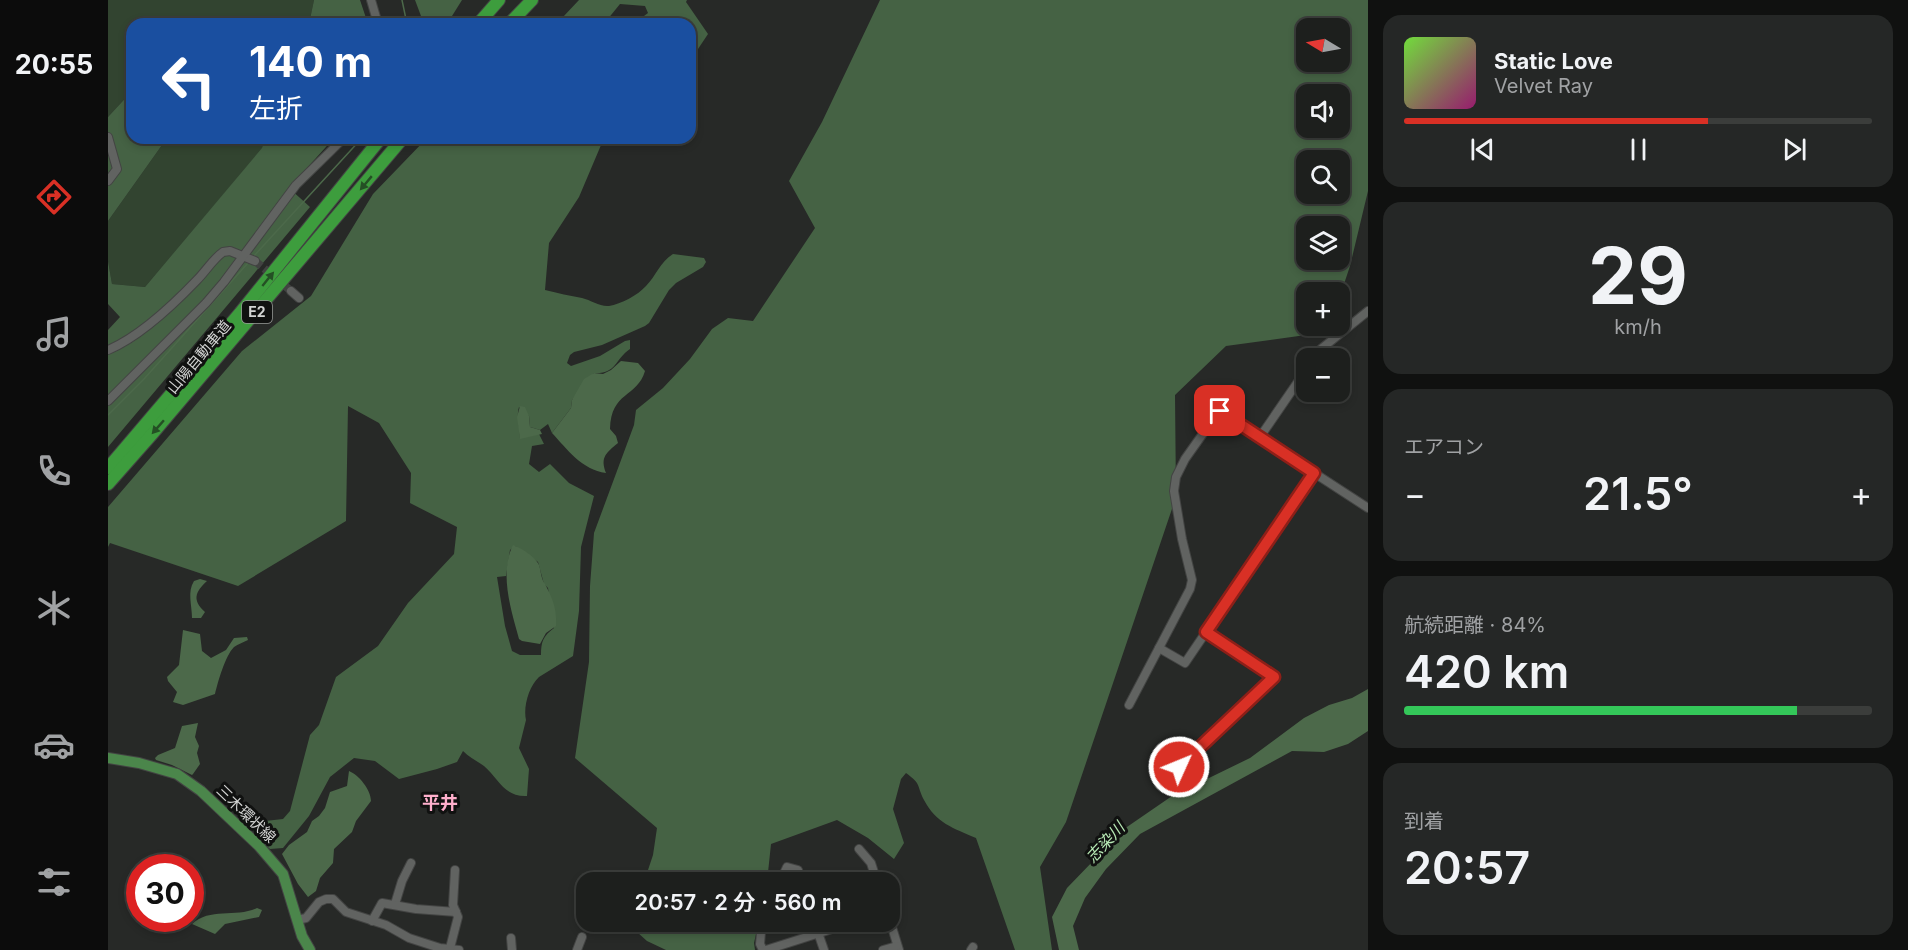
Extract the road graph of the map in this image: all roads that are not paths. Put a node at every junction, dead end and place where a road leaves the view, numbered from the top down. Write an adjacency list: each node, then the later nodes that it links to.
1 (371, 0): 4 (street)
2 (499, 0): 5 (highway)
3 (532, 0): 6 (highway)
4 (376, 18)
5 (483, 18)
6 (514, 18)
7 (108, 137): 11 (street)
8 (338, 144): 12 (street)
9 (376, 144): 22 (highway, 山陽自動車道 / E2, one-way to 9)
10 (399, 144): 24 (highway, 山陽自動車道 / E2, one-way to 24)
11 (108, 181)
12 (243, 256): 13 (street); 18 (street); 20 (street)
13 (255, 261)
14 (291, 291): 15 (street)
15 (299, 298)
16 (1368, 311): 17 (street)
17 (1322, 348)
18 (108, 350)
19 (1296, 385): 21 (street)
20 (108, 401)
21 (1260, 437): 23 (street); 27 (street)
22 (108, 468)
23 (1314, 473): 25 (street); 26 (street)
24 (108, 484)
25 (1368, 508)
26 (1206, 632): 27 (street); 30 (street)
27 (1159, 648): 28 (street)
28 (1129, 705)
29 (108, 758): 39 (main road, 三木環状線)
30 (1174, 771)
31 (859, 849): 36 (street)
32 (411, 863): 37 (street)
33 (455, 870): 38 (street)
34 (785, 872): 35 (street)
35 (799, 872)
36 (874, 872)
37 (395, 904): 38 (street); 40 (street)
38 (456, 912): 47 (street)
39 (297, 920): 40 (street); 49 (main road, 三木環状線)
40 (372, 921): 47 (street)
41 (761, 932): 53 (street)
42 (821, 932): 44 (street)
43 (893, 932): 48 (street)
44 (818, 933): 53 (street); 54 (street)
45 (582, 937): 52 (street)
46 (511, 938): 51 (street)
47 (450, 948): 50 (street)
48 (898, 948): 55 (street)
49 (310, 950)
50 (459, 950)
51 (512, 950)
52 (577, 950)
53 (764, 950)
54 (824, 950)
55 (883, 950)

